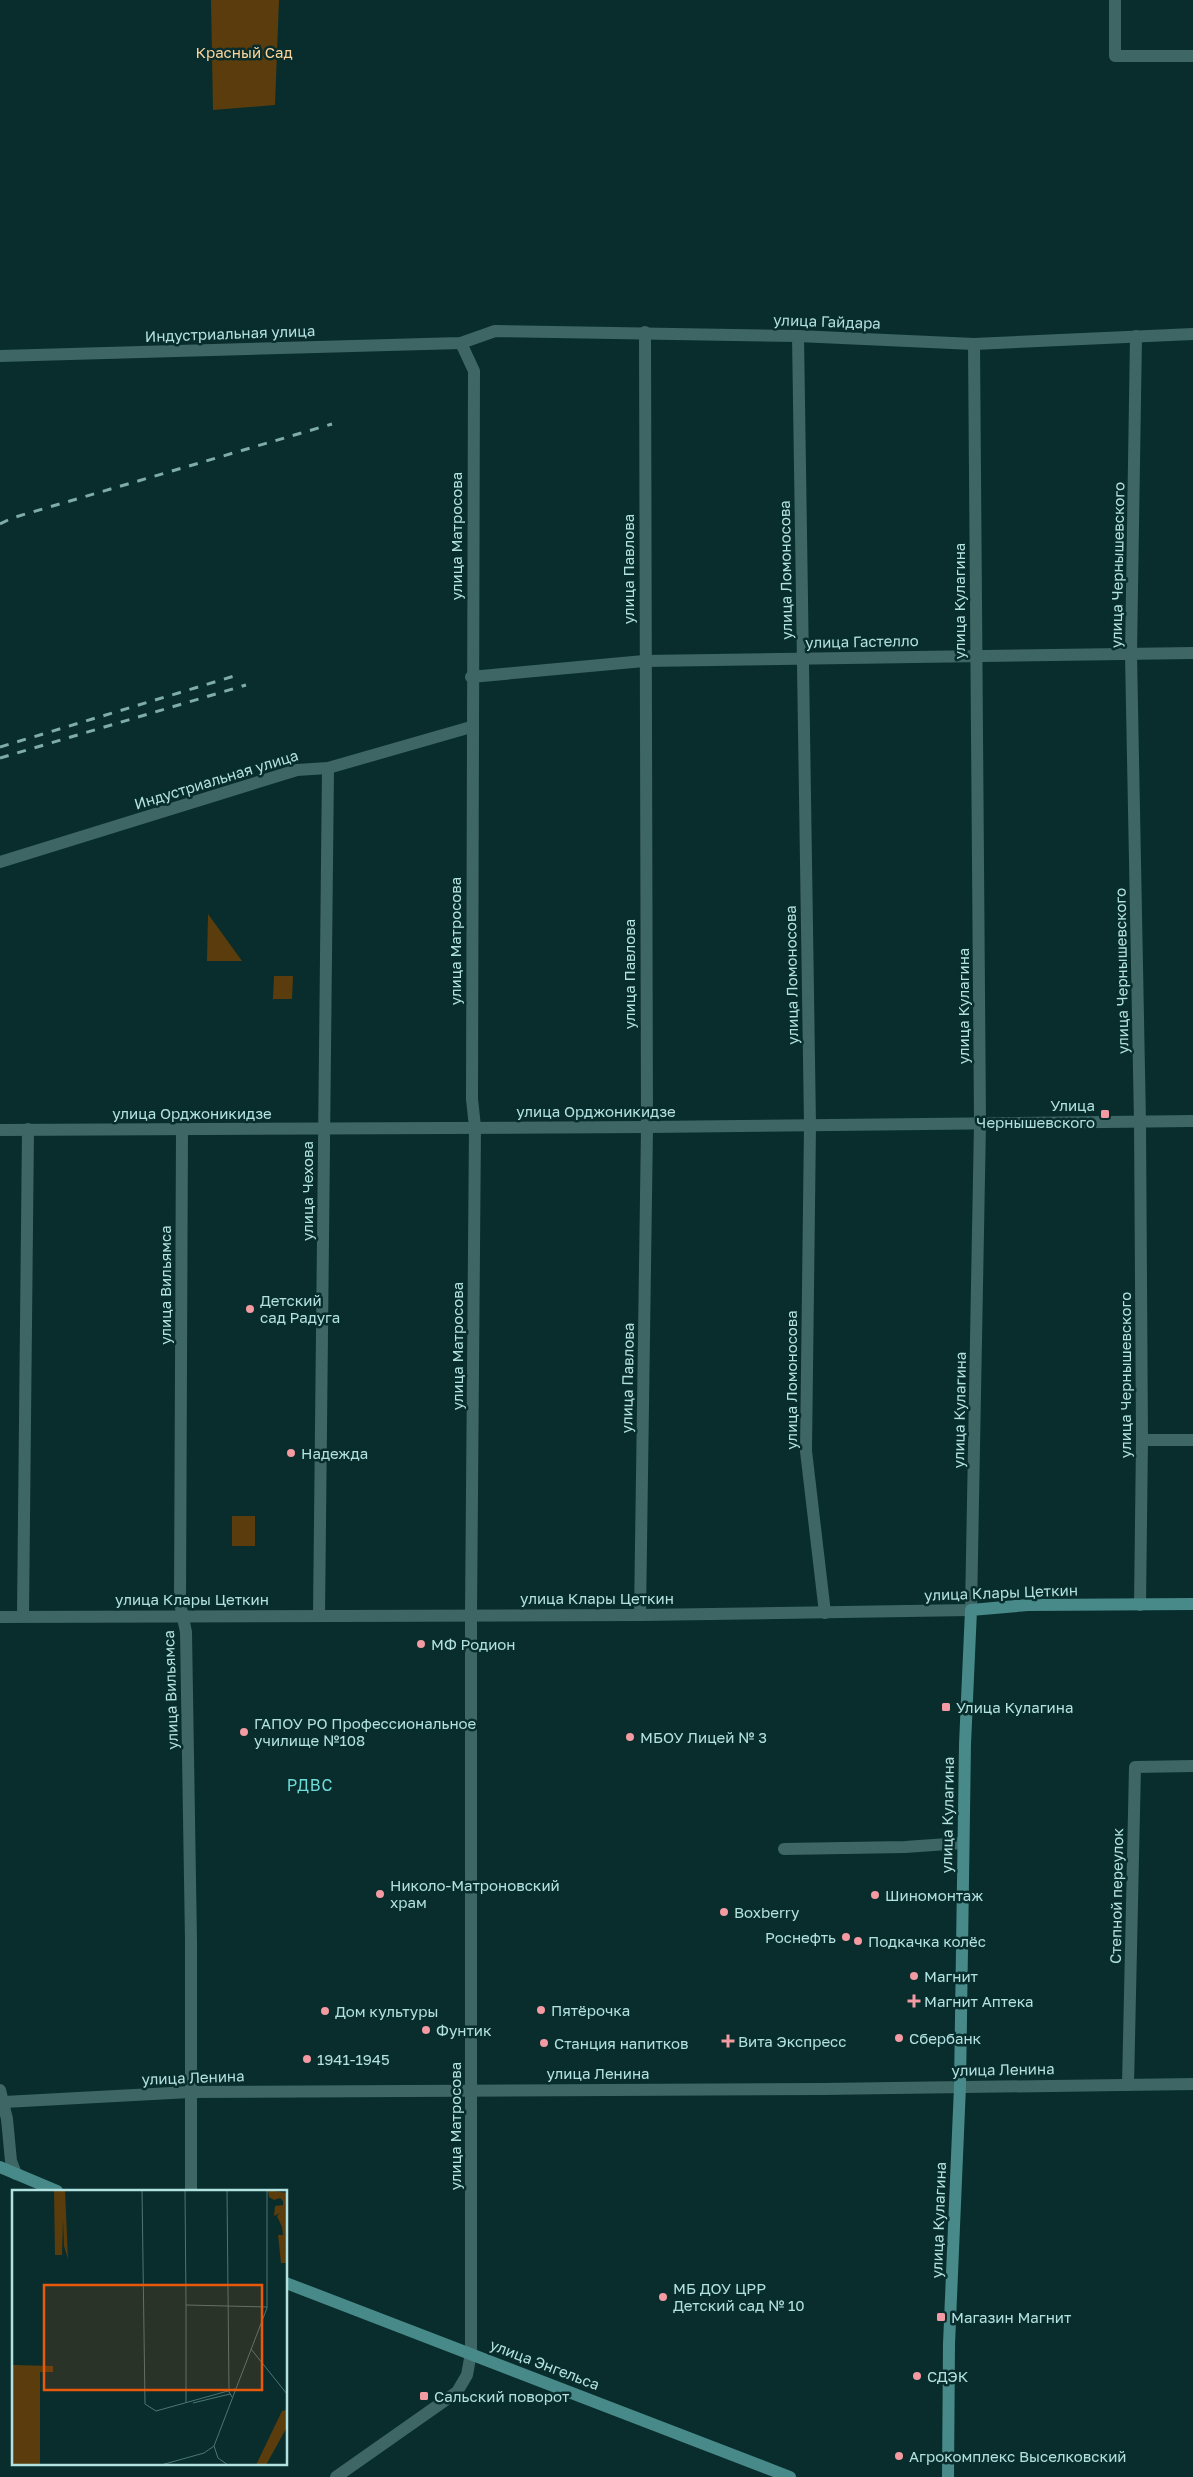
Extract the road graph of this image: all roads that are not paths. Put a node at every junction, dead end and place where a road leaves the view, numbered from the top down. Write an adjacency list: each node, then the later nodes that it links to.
1 (1115, 0): 2 (street)
2 (1193, 56)
3 (645, 332): 5 (street, улица Гайдара); 7 (street, улица Гайдара); 14 (street, улица Павлова)
4 (1193, 334): 6 (street, улица Гайдара)
5 (798, 336): 8 (street, улица Гайдара); 13 (street, улица Ломоносова)
6 (1136, 336): 8 (street, улица Гайдара); 10 (street, улица Чернышевского)
7 (461, 343): 9 (street, Индустриальная улица); 15 (street, улица Матросова)
8 (974, 344): 12 (street, улица Кулагина)
9 (0, 356)
10 (1132, 654): 11 (street, улица Гастелло); 12 (street, улица Гастелло); 20 (street, улица Чернышевского)
11 (1193, 654)
12 (976, 656): 13 (street, улица Гастелло); 21 (street, улица Кулагина)
13 (803, 658): 14 (street, улица Гастелло); 22 (street, улица Ломоносова)
14 (644, 661): 15 (street, улица Гастелло); 24 (street, улица Павлова)
15 (471, 677): 16 (street, улица Матросова)
16 (471, 727): 17 (street, Индустриальная улица); 23 (street, улица Матросова)
17 (328, 768): 18 (street, Индустриальная улица); 27 (street, улица Чехова)
18 (0, 862)
19 (1193, 1120): 20 (street, улица Орджоникидзе)
20 (1140, 1122): 21 (street, улица Орджоникидзе); 29 (street, улица Чернышевского)
21 (980, 1123): 22 (street, улица Орджоникидзе); 33 (street, улица Кулагина)
22 (810, 1125): 24 (street, улица Орджоникидзе); 34 (street, улица Ломоносова)
23 (475, 1127): 24 (street, улица Орджоникидзе); 27 (street, улица Орджоникидзе); 35 (street, улица Матросова)
24 (646, 1127): 36 (street, улица Павлова)
25 (28, 1129): 26 (street, улица Орджоникидзе); 28 (street, улица Орджоникидзе); 38 (street)
26 (182, 1129): 27 (street, улица Орджоникидзе); 39 (street, улица Вильямса)
27 (324, 1129): 40 (street, улица Чехова)
28 (0, 1130)
29 (1142, 1440): 30 (street); 32 (street, улица Чернышевского)
30 (1193, 1440)
31 (1193, 1604): 32 (main road, улица Клары Цеткин)
32 (1140, 1605): 33 (main road, улица Клары Цеткин)
33 (971, 1610): 34 (street, улица Клары Цеткин); 42 (main road, улица Кулагина)
34 (825, 1612): 36 (street, улица Клары Цеткин)
35 (471, 1615): 36 (street, улица Клары Цеткин); 40 (street, улица Клары Цеткин); 48 (street, улица Матросова)
36 (640, 1615)
37 (0, 1616): 38 (street, улица Клары Цеткин)
38 (23, 1616): 39 (street, улица Клары Цеткин)
39 (182, 1616): 40 (street, улица Клары Цеткин); 49 (street, улица Вильямса)
40 (320, 1616)
41 (1193, 1766): 45 (street, Степной переулок)
42 (962, 1843): 43 (street); 46 (main road, улица Кулагина)
43 (784, 1849)
44 (1193, 2084): 45 (street, улица Ленина)
45 (1128, 2085): 46 (street, улица Ленина)
46 (960, 2086): 48 (street, улица Ленина); 61 (main road, улица Кулагина)
47 (0, 2090): 50 (street)
48 (472, 2090): 49 (street, улица Ленина); 58 (street, улица Матросова)
49 (190, 2092): 50 (street, улица Ленина); 56 (street, улица Вильямса)
50 (2, 2101): 51 (street)
51 (7, 2119): 52 (street); 54 (street)
52 (0, 2136)
53 (0, 2167): 54 (main road)
54 (16, 2174): 55 (main road)
55 (55, 2190)
56 (191, 2190)
57 (288, 2284): 58 (main road, улица Энгельса)
58 (471, 2352): 59 (street, улица Матросова); 60 (main road, улица Энгельса)
59 (336, 2477)
60 (790, 2477)
61 (948, 2477)

